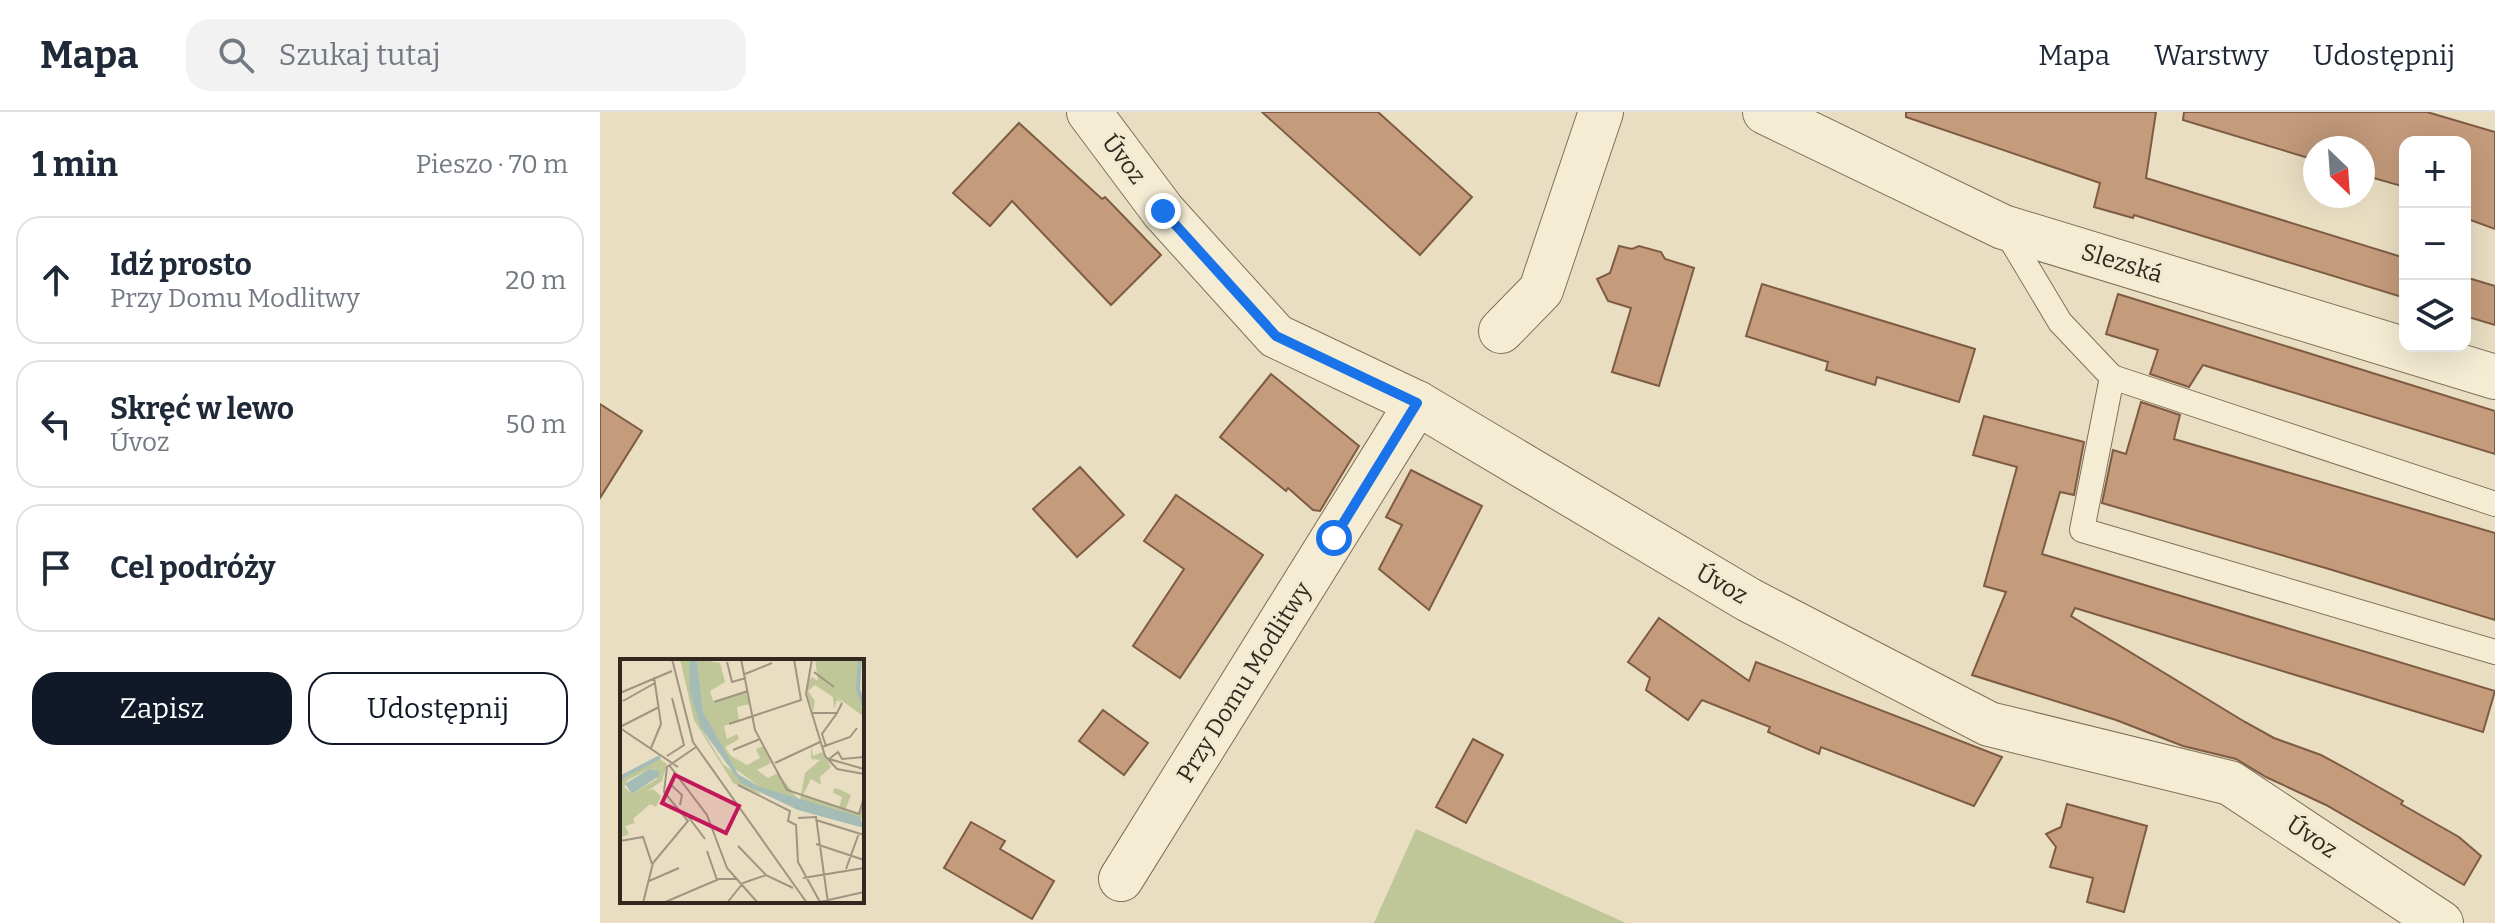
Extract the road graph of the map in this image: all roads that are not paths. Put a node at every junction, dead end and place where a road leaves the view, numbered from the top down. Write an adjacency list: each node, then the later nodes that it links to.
1 (1089, 112): 8 (street, Úvoz)
2 (1601, 112): 5 (street)
3 (1765, 112): 4 (street, Slezská)
4 (2003, 227): 6 (lane); 7 (street, Slezská)
5 (1501, 331)
6 (2112, 377): 9 (lane); 10 (lane)
7 (2495, 377)
8 (1417, 403): 11 (street, Przy Domu Modlitwy); 12 (street, Úvoz)
9 (2495, 504)
10 (2495, 652)
11 (1121, 879)
12 (2441, 923)

